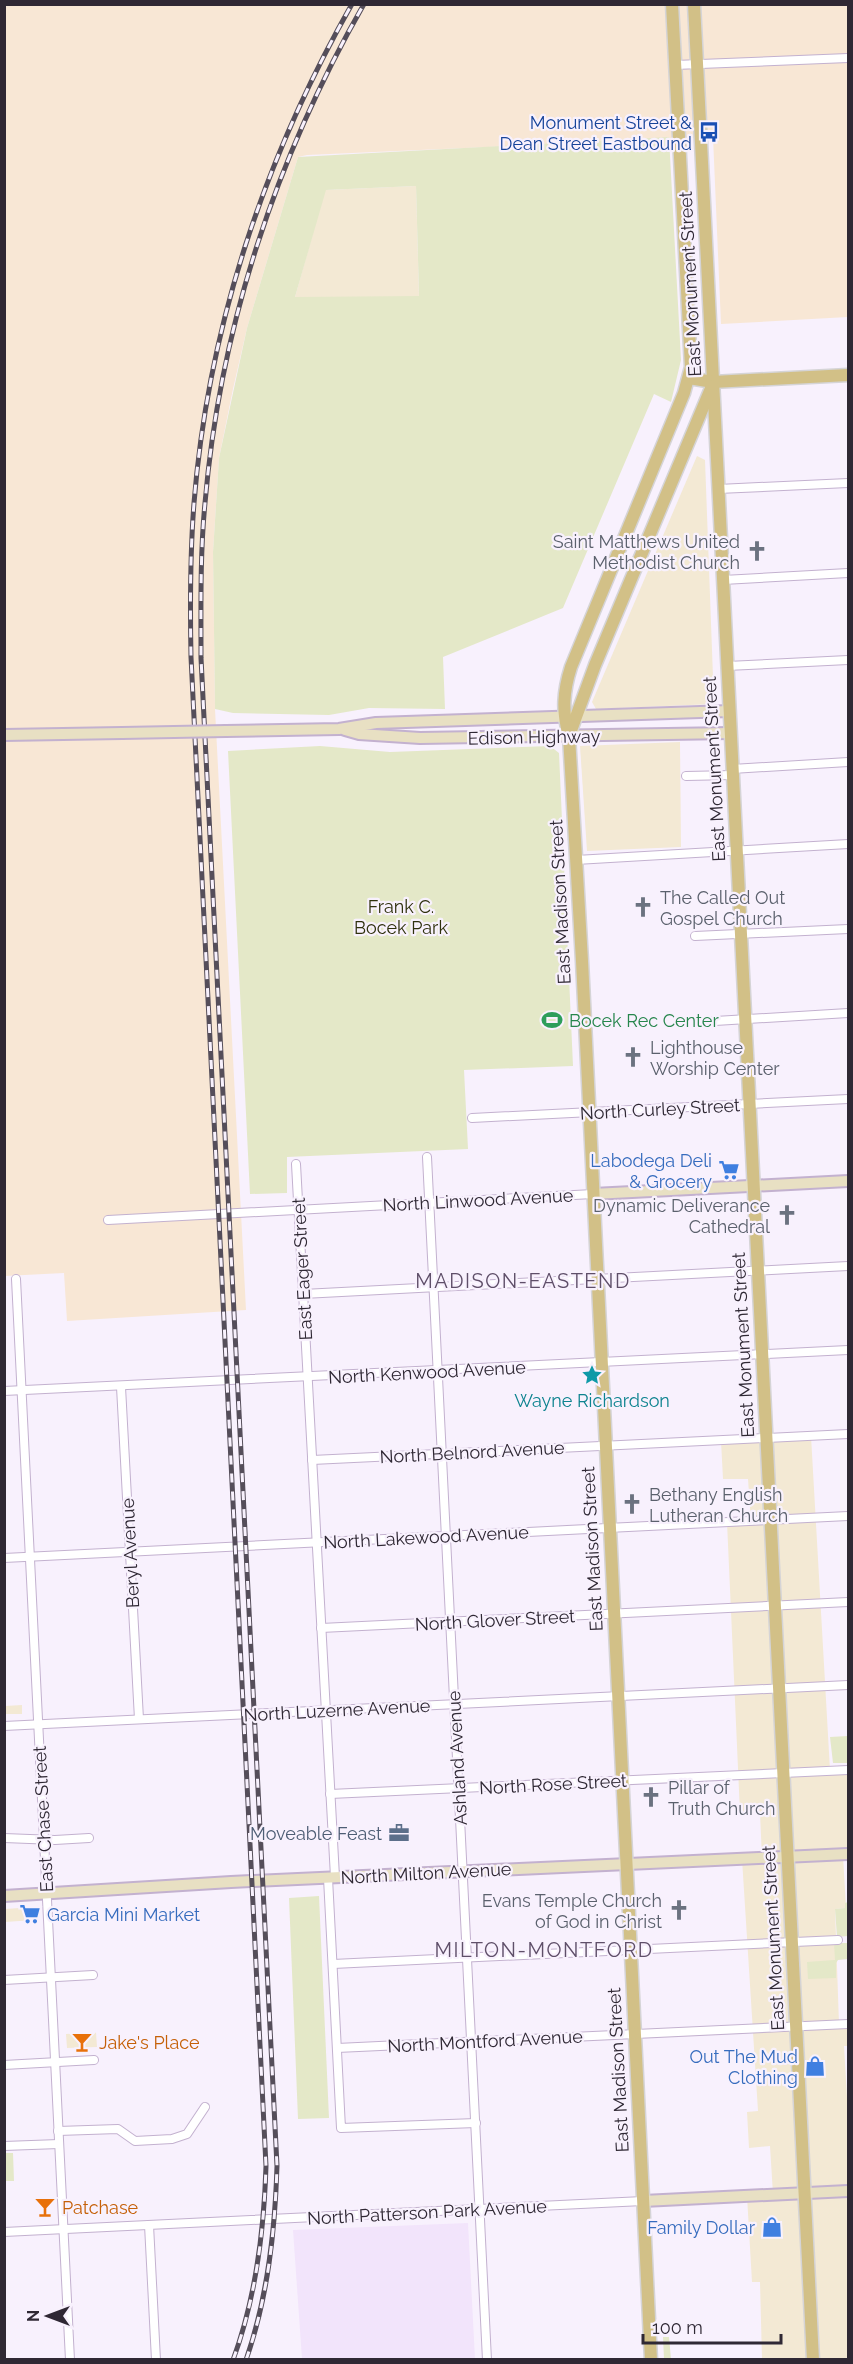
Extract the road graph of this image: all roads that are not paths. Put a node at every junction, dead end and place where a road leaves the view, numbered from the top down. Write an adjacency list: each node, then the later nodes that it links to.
1 (672, 4): 5 (main road, East Monument Street)
2 (694, 4): 4 (main road, East Monument Street)
3 (849, 58): 4 (street)
4 (697, 64): 5 (street); 8 (main road, East Monument Street)
5 (675, 65): 7 (main road, East Monument Street)
6 (849, 375): 8 (main road)
7 (689, 378): 8 (main road); 16 (main road, East Madison Street)
8 (713, 382): 10 (main road, East Monument Street); 16 (main road)
9 (849, 483): 10 (street)
10 (718, 489): 12 (main road, East Monument Street)
11 (849, 573): 12 (street)
12 (723, 580): 14 (main road, East Monument Street)
13 (849, 660): 14 (street)
14 (727, 666): 15 (main road, East Monument Street)
15 (730, 711): 16 (street, Edison Highway); 18 (main road, East Monument Street)
16 (570, 717): 17 (street, Edison Highway); 20 (main road, East Madison Street)
17 (339, 729): 19 (street, Edison Highway, bridge); 20 (street, Edison Highway)
18 (730, 733): 20 (street, Edison Highway); 22 (main road, East Monument Street)
19 (4, 735)
20 (569, 736): 26 (main road, East Madison Street)
21 (849, 762): 22 (street)
22 (732, 772): 23 (street); 25 (main road, East Monument Street)
23 (686, 777)
24 (849, 844): 25 (street)
25 (736, 851): 26 (street); 28 (main road, East Monument Street)
26 (576, 860): 35 (main road, East Madison Street)
27 (849, 929): 28 (street)
28 (741, 934): 29 (street); 31 (main road, East Monument Street)
29 (695, 936)
30 (849, 1013): 31 (street)
31 (745, 1019): 32 (street); 34 (main road, East Monument Street)
32 (699, 1022)
33 (849, 1099): 34 (street, North Curley Street)
34 (749, 1104): 35 (street, North Curley Street); 40 (main road, East Monument Street)
35 (589, 1112): 36 (street, North Curley Street); 41 (main road, East Madison Street)
36 (472, 1118)
37 (427, 1157): 42 (street, Ashland Avenue)
38 (296, 1164): 43 (street, East Eager Street)
39 (849, 1181): 40 (street, North Linwood Avenue)
40 (753, 1186): 41 (street, North Linwood Avenue); 46 (main road, East Monument Street)
41 (593, 1194): 42 (street, North Linwood Avenue); 48 (main road, East Madison Street)
42 (429, 1203): 43 (street, North Linwood Avenue); 49 (street, Ashland Avenue)
43 (298, 1210): 44 (street, North Linwood Avenue); 50 (street, East Eager Street)
44 (108, 1220)
45 (849, 1266): 46 (street)
46 (758, 1271): 48 (street); 52 (main road, East Monument Street)
47 (16, 1279): 57 (street, East Chase Street)
48 (597, 1280): 49 (street); 53 (main road, East Madison Street)
49 (434, 1287): 50 (street); 54 (street, Ashland Avenue)
50 (303, 1294): 55 (street, East Eager Street)
51 (849, 1350): 52 (street, North Kenwood Avenue)
52 (762, 1354): 53 (street, North Kenwood Avenue); 60 (main road, East Monument Street)
53 (601, 1363): 54 (street, North Kenwood Avenue); 61 (main road, East Madison Street)
54 (438, 1371): 55 (street, North Kenwood Avenue); 62 (street, Ashland Avenue)
55 (308, 1378): 56 (street, North Kenwood Avenue); 63 (street, East Eager Street)
56 (121, 1387): 57 (street, North Kenwood Avenue); 69 (street, Beryl Avenue)
57 (22, 1390): 58 (street, North Kenwood Avenue); 70 (street, East Chase Street)
58 (4, 1391)
59 (849, 1434): 60 (street, North Belnord Avenue)
60 (766, 1438): 61 (street, North Belnord Avenue); 65 (main road, East Monument Street)
61 (605, 1446): 62 (street, North Belnord Avenue); 66 (main road, East Madison Street)
62 (442, 1454): 63 (street, North Belnord Avenue); 67 (street, Ashland Avenue)
63 (312, 1460): 68 (street, East Eager Street)
64 (849, 1516): 65 (street, North Lakewood Avenue)
65 (770, 1520): 66 (street, North Lakewood Avenue); 73 (main road, East Monument Street)
66 (609, 1528): 67 (street, North Lakewood Avenue); 74 (main road, East Madison Street)
67 (446, 1536): 68 (street, North Lakewood Avenue); 75 (street, Ashland Avenue)
68 (317, 1543): 69 (street, North Lakewood Avenue); 76 (street, East Eager Street)
69 (130, 1552): 70 (street, North Lakewood Avenue); 82 (street, Beryl Avenue)
70 (30, 1557): 71 (street, North Lakewood Avenue); 83 (street, East Chase Street)
71 (4, 1558)
72 (849, 1602): 73 (street, North Glover Street)
73 (774, 1606): 74 (street, North Glover Street); 78 (main road, East Monument Street)
74 (614, 1614): 75 (street, North Glover Street); 79 (main road, East Madison Street)
75 (450, 1622): 76 (street, North Glover Street); 80 (street, Ashland Avenue)
76 (321, 1628): 81 (street, East Eager Street)
77 (849, 1685): 78 (street, North Luzerne Avenue)
78 (778, 1688): 79 (street, North Luzerne Avenue); 86 (main road, East Monument Street)
79 (618, 1697): 80 (street, North Luzerne Avenue); 87 (main road, East Madison Street)
80 (454, 1704): 81 (street, North Luzerne Avenue); 88 (street, Ashland Avenue)
81 (326, 1710): 82 (street, North Luzerne Avenue); 89 (street, East Eager Street)
82 (140, 1719): 83 (street, North Luzerne Avenue)
83 (38, 1724): 84 (street, North Luzerne Avenue); 91 (street, East Chase Street)
84 (4, 1726)
85 (849, 1770): 86 (street, North Rose Street)
86 (784, 1773): 87 (street, North Rose Street); 94 (main road, East Monument Street)
87 (622, 1780): 88 (street, North Rose Street); 95 (main road, East Madison Street)
88 (459, 1788): 89 (street, North Rose Street); 96 (street, Ashland Avenue)
89 (330, 1794): 97 (street, East Eager Street)
90 (4, 1838): 91 (street)
91 (44, 1839): 92 (street); 98 (street, East Chase Street)
92 (88, 1839)
93 (849, 1854): 94 (street, North Milton Avenue)
94 (787, 1857): 95 (street, North Milton Avenue); 101 (main road, East Monument Street)
95 (626, 1864): 96 (street, North Milton Avenue); 102 (main road, East Madison Street)
96 (463, 1871): 97 (street, North Milton Avenue); 103 (street, Ashland Avenue)
97 (332, 1878): 98 (street, North Milton Avenue); 104 (street, East Eager Street)
98 (46, 1893): 99 (street, North Milton Avenue); 106 (street, East Chase Street)
99 (4, 1896)
100 (838, 1940): 101 (street)
101 (791, 1943): 102 (street); 109 (main road, East Monument Street)
102 (630, 1950): 103 (street); 110 (main road, East Madison Street)
103 (467, 1956): 104 (street); 111 (street, Ashland Avenue)
104 (333, 1964): 112 (street, East Eager Street)
105 (93, 1975): 106 (street)
106 (50, 1977): 107 (street); 114 (street, East Chase Street)
107 (4, 1980)
108 (849, 2024): 109 (street, North Montford Avenue)
109 (796, 2026): 110 (street, North Montford Avenue); 122 (main road, East Monument Street)
110 (634, 2034): 111 (street, North Montford Avenue); 123 (main road, East Madison Street)
111 (471, 2042): 112 (street, North Montford Avenue); 117 (street, Ashland Avenue)
112 (337, 2048): 117 (street, East Eager Street)
113 (94, 2060): 114 (street)
114 (55, 2062): 115 (street); 118 (street, East Chase Street)
115 (4, 2065)
116 (205, 2107): 118 (street)
117 (476, 2123): 124 (street, Ashland Avenue)
118 (58, 2131): 119 (street, East Chase Street)
119 (59, 2144): 120 (street); 126 (street, East Chase Street)
120 (4, 2146)
121 (849, 2191): 122 (street, North Patterson Park Avenue)
122 (804, 2193): 123 (street, North Patterson Park Avenue); 132 (main road, East Monument Street)
123 (643, 2201): 124 (street, North Patterson Park Avenue); 131 (main road, East Madison Street)
124 (480, 2209): 125 (street, North Patterson Park Avenue); 130 (street, Ashland Avenue)
125 (149, 2225): 126 (street, North Patterson Park Avenue); 129 (street)
126 (63, 2229): 127 (street, North Patterson Park Avenue); 128 (street, East Chase Street)
127 (4, 2232)
128 (69, 2360)
129 (156, 2360)
130 (488, 2360)
131 (651, 2360)
132 (813, 2360)

